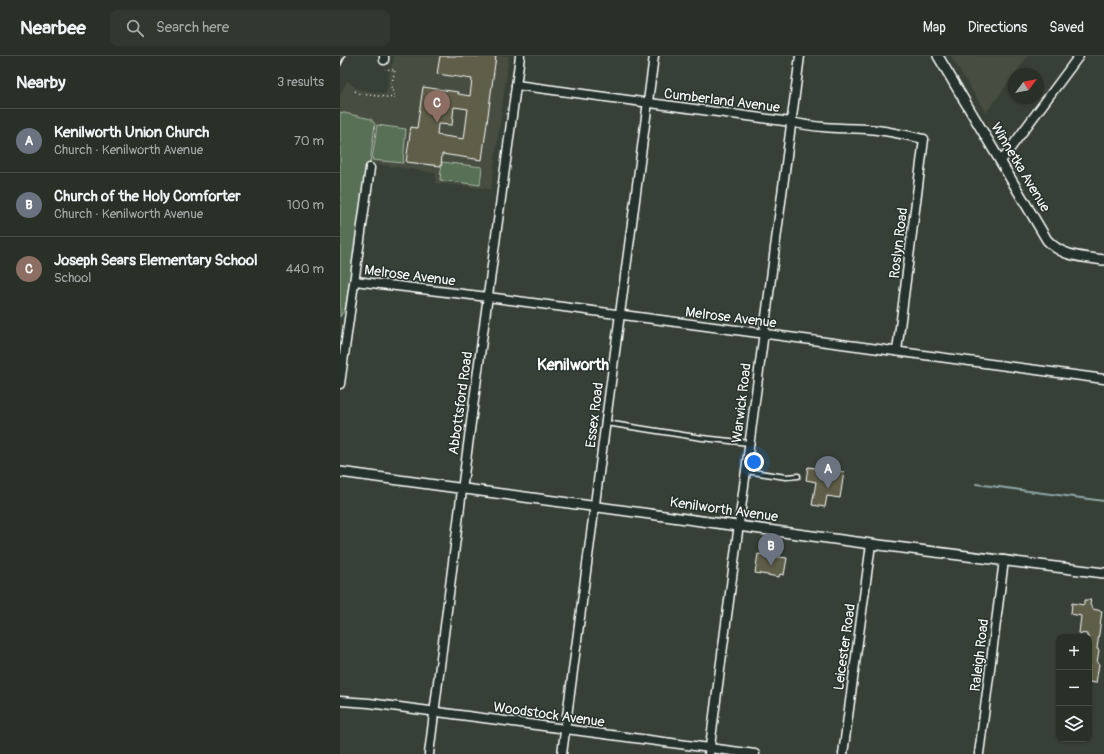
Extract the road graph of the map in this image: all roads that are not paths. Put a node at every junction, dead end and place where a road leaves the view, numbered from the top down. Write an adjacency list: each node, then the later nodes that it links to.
1 (520, 56): 6 (street, Abbottsford Road)
2 (654, 56): 7 (street, Essex Road)
3 (800, 56): 8 (street, Warwick Road)
4 (938, 56): 10 (street, Winnetka Avenue)
5 (1079, 56): 10 (street)
6 (516, 85): 7 (street, Cumberland Avenue); 14 (street, Abbottsford Road)
7 (647, 104): 8 (street, Cumberland Avenue); 15 (street, Essex Road)
8 (791, 122): 9 (street, Cumberland Avenue); 16 (street, Warwick Road)
9 (924, 139): 17 (street, Roslyn Road)
10 (1001, 161): 12 (street, Winnetka Avenue)
11 (370, 168): 13 (street)
12 (1104, 260)
13 (355, 281): 14 (street, Melrose Avenue); 19 (street)
14 (488, 297): 15 (street, Melrose Avenue); 25 (street, Abbottsford Road)
15 (620, 315): 16 (street, Melrose Avenue); 20 (street, Essex Road)
16 (764, 334): 17 (street, Melrose Avenue); 21 (street, Warwick Road)
17 (897, 351): 18 (street, Melrose Avenue)
18 (1104, 379)
19 (340, 384)
20 (606, 423): 21 (lane); 26 (street, Essex Road)
21 (750, 443): 22 (street, Warwick Road)
22 (746, 471): 24 (lane); 27 (street, Warwick Road)
23 (340, 472): 25 (street, Kenilworth Avenue)
24 (798, 476)
25 (462, 490): 26 (street, Kenilworth Avenue); 32 (street, Abbottsford Road)
26 (596, 506): 27 (street, Kenilworth Avenue); 33 (street, Essex Road)
27 (739, 525): 28 (street, Kenilworth Avenue); 34 (street, Warwick Road)
28 (871, 544): 29 (street, Kenilworth Avenue); 38 (street, Leicester Road)
29 (1004, 560): 30 (street, Kenilworth Avenue); 39 (street, Raleigh Road)
30 (1104, 573)
31 (340, 702): 32 (street, Woodstock Avenue)
32 (434, 711): 33 (street, Woodstock Avenue); 35 (street, Abbottsford Road)
33 (565, 729): 34 (street, Woodstock Avenue); 36 (street, Essex Road)
34 (709, 751): 37 (street, Woodstock Avenue)
35 (428, 753)
36 (562, 754)
37 (755, 754)
38 (843, 754)
39 (979, 754)

